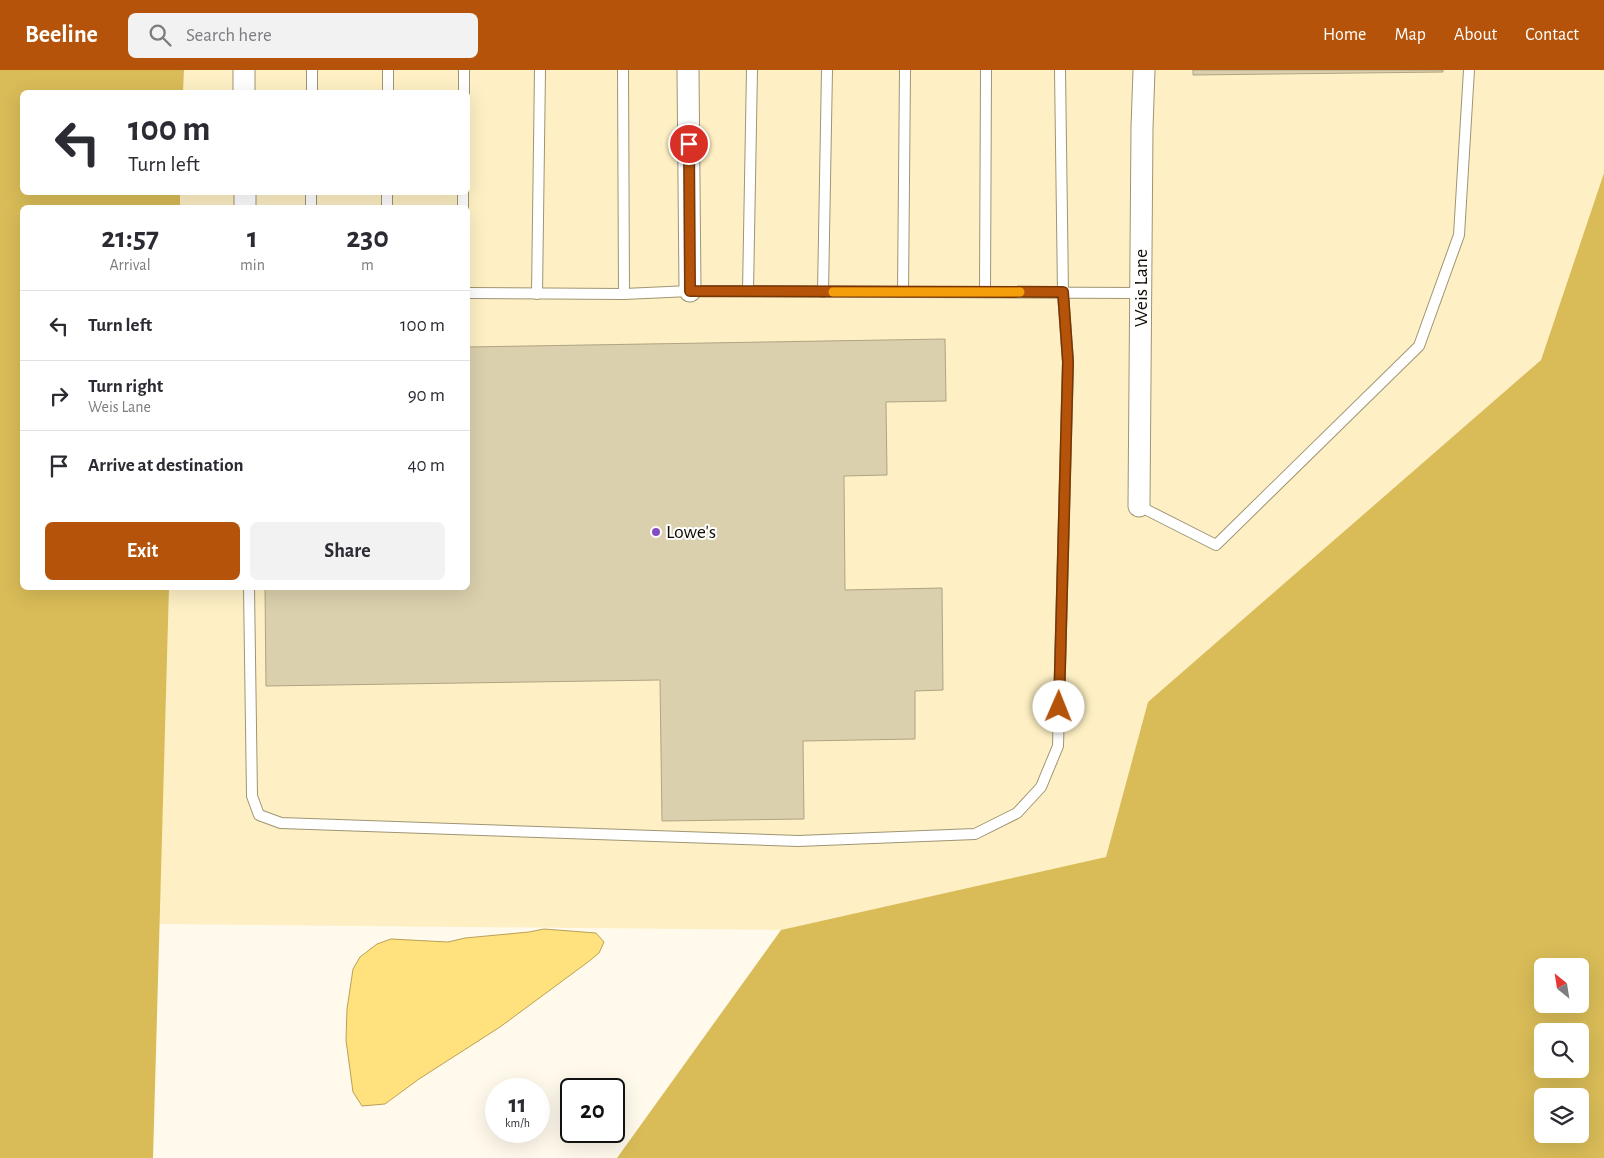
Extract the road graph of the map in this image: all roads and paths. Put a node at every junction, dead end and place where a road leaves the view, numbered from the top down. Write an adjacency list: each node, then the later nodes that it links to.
1 (244, 70): 15 (street)
2 (312, 70): 16 (lane)
3 (388, 70): 17 (lane)
4 (464, 70): 18 (lane)
5 (540, 70): 27 (lane)
6 (623, 70): 28 (lane)
7 (688, 70): 19 (street)
8 (752, 70): 20 (lane)
9 (827, 70): 21 (lane)
10 (905, 70): 22 (lane)
11 (986, 70): 23 (lane)
12 (1060, 70): 24 (lane)
13 (1144, 70): 26 (street, Weis Lane)
14 (1469, 70): 29 (lane)
15 (244, 90)
16 (312, 90)
17 (388, 90)
18 (464, 90)
19 (690, 291): 20 (lane); 28 (lane)
20 (748, 291): 21 (lane)
21 (823, 292): 22 (lane)
22 (903, 292): 23 (lane)
23 (986, 292): 24 (lane)
24 (1063, 292): 26 (lane); 30 (lane)
25 (470, 293): 27 (lane)
26 (1140, 293): 29 (street, Weis Lane)
27 (537, 294): 28 (lane)
28 (624, 294)
29 (1139, 506)
30 (249, 590)

